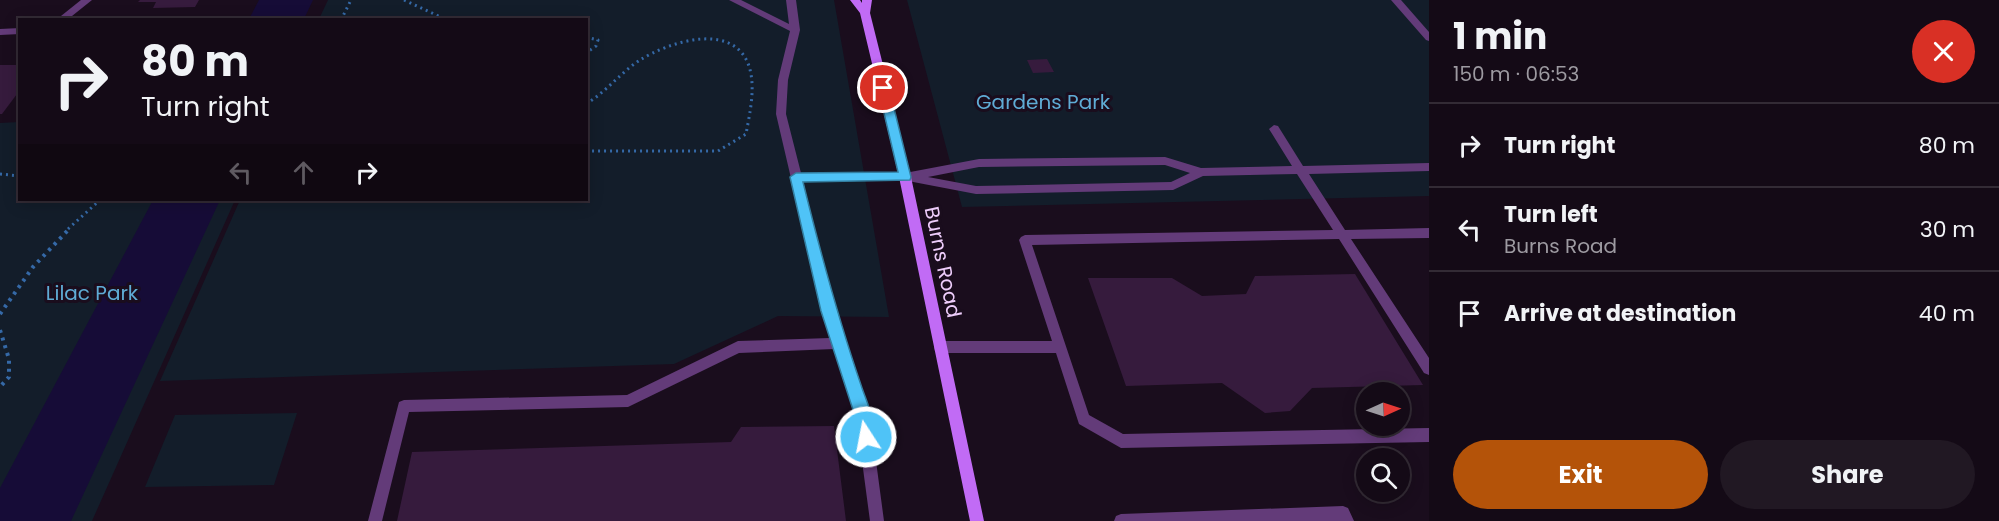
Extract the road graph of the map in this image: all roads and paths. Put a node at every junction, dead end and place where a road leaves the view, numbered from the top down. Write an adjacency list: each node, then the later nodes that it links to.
1 (87, 0): 10 (street)
2 (351, 0): 11 (path)
3 (404, 0): 12 (path)
4 (734, 0): 13 (street)
5 (791, 0): 13 (street)
6 (855, 0): 9 (street, Burns Road)
7 (867, 0): 9 (street, Burns Road)
8 (1396, 0): 17 (street)
9 (865, 13): 28 (street, Burns Road)
10 (63, 18)
11 (343, 18)
12 (443, 18)
13 (795, 30): 27 (street)
14 (18, 31): 15 (street)
15 (0, 32)
16 (588, 38): 18 (path)
17 (1429, 38)
18 (588, 52)
19 (588, 103): 21 (path)
20 (1274, 129): 23 (street)
21 (588, 152)
22 (1429, 167): 23 (street)
23 (1302, 170): 24 (street); 31 (street)
24 (1200, 172): 28 (street); 28 (street)
25 (0, 174): 26 (path)
26 (18, 176)
27 (796, 177): 28 (street); 34 (street)
28 (905, 177): 36 (street, Burns Road)
29 (99, 201): 32 (path)
30 (1429, 233): 31 (street)
31 (1343, 234): 35 (street); 37 (street)
32 (0, 314)
33 (0, 330): 38 (path)
34 (839, 343): 41 (street); 42 (street)
35 (1059, 346): 36 (street); 39 (street)
36 (940, 347): 43 (street, Burns Road)
37 (1429, 369)
38 (0, 387)
39 (1429, 435)
40 (1178, 520): 44 (street); 45 (street)
41 (375, 521)
42 (877, 521)
43 (977, 521)
44 (1121, 521)
45 (1347, 521)

